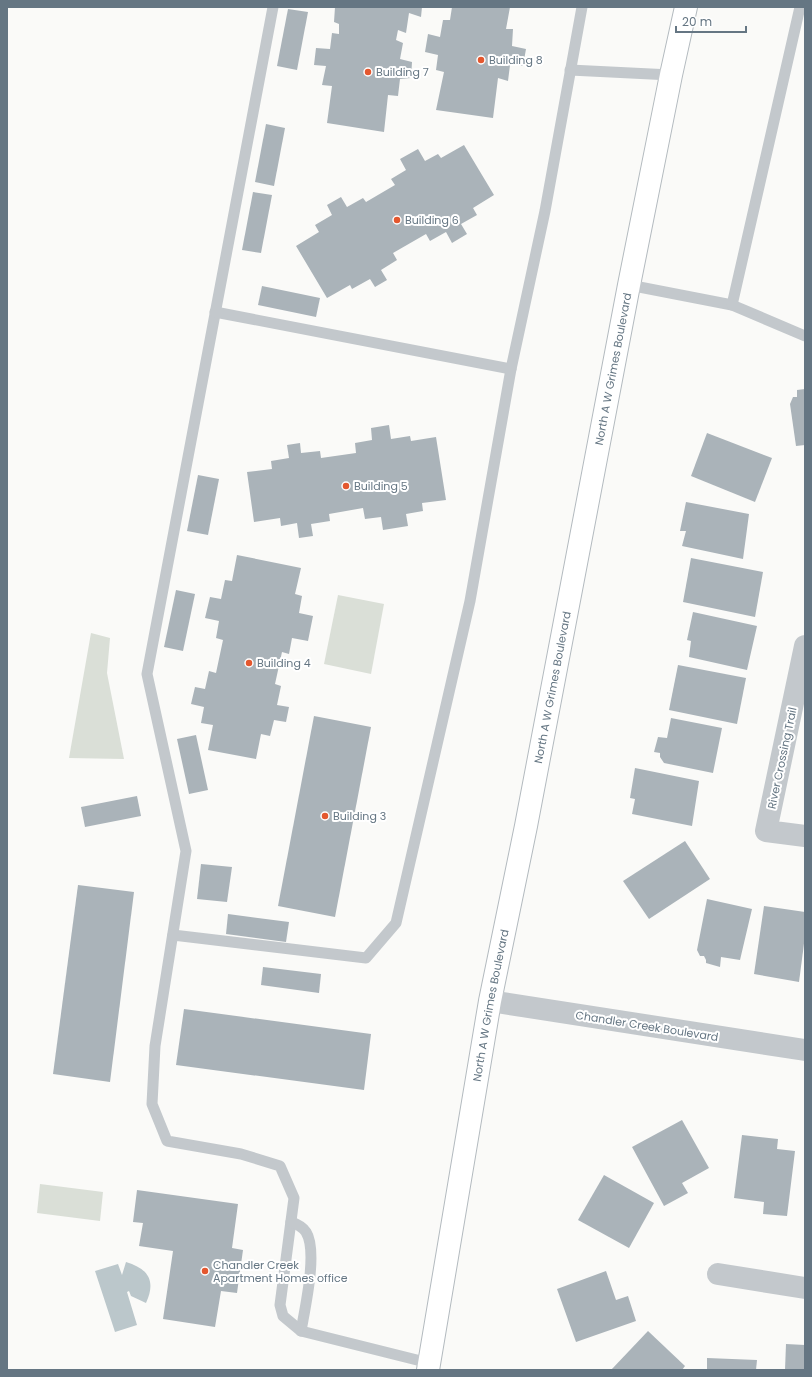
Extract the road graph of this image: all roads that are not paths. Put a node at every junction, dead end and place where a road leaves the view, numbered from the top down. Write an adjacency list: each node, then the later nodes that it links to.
1 (273, 7): 9 (lane)
2 (582, 7): 5 (lane)
3 (686, 7): 6 (main road, North A W Grimes Boulevard)
4 (800, 7): 8 (lane)
5 (570, 70): 6 (lane); 11 (lane)
6 (671, 75): 7 (main road, North A W Grimes Boulevard)
7 (629, 286): 8 (lane); 15 (main road, North A W Grimes Boulevard)
8 (732, 305): 10 (lane)
9 (215, 312): 11 (lane); 14 (lane)
10 (805, 336)
11 (511, 369): 14 (lane)
12 (805, 646): 13 (street, River Crossing Trail)
13 (805, 836)
14 (173, 935): 17 (lane)
15 (490, 1001): 16 (street, Chandler Creek Boulevard); 21 (main road, North A W Grimes Boulevard)
16 (805, 1050)
17 (291, 1222): 20 (lane); 20 (lane)
18 (718, 1274): 19 (street)
19 (805, 1288)
20 (301, 1331): 21 (lane)
21 (428, 1367)

